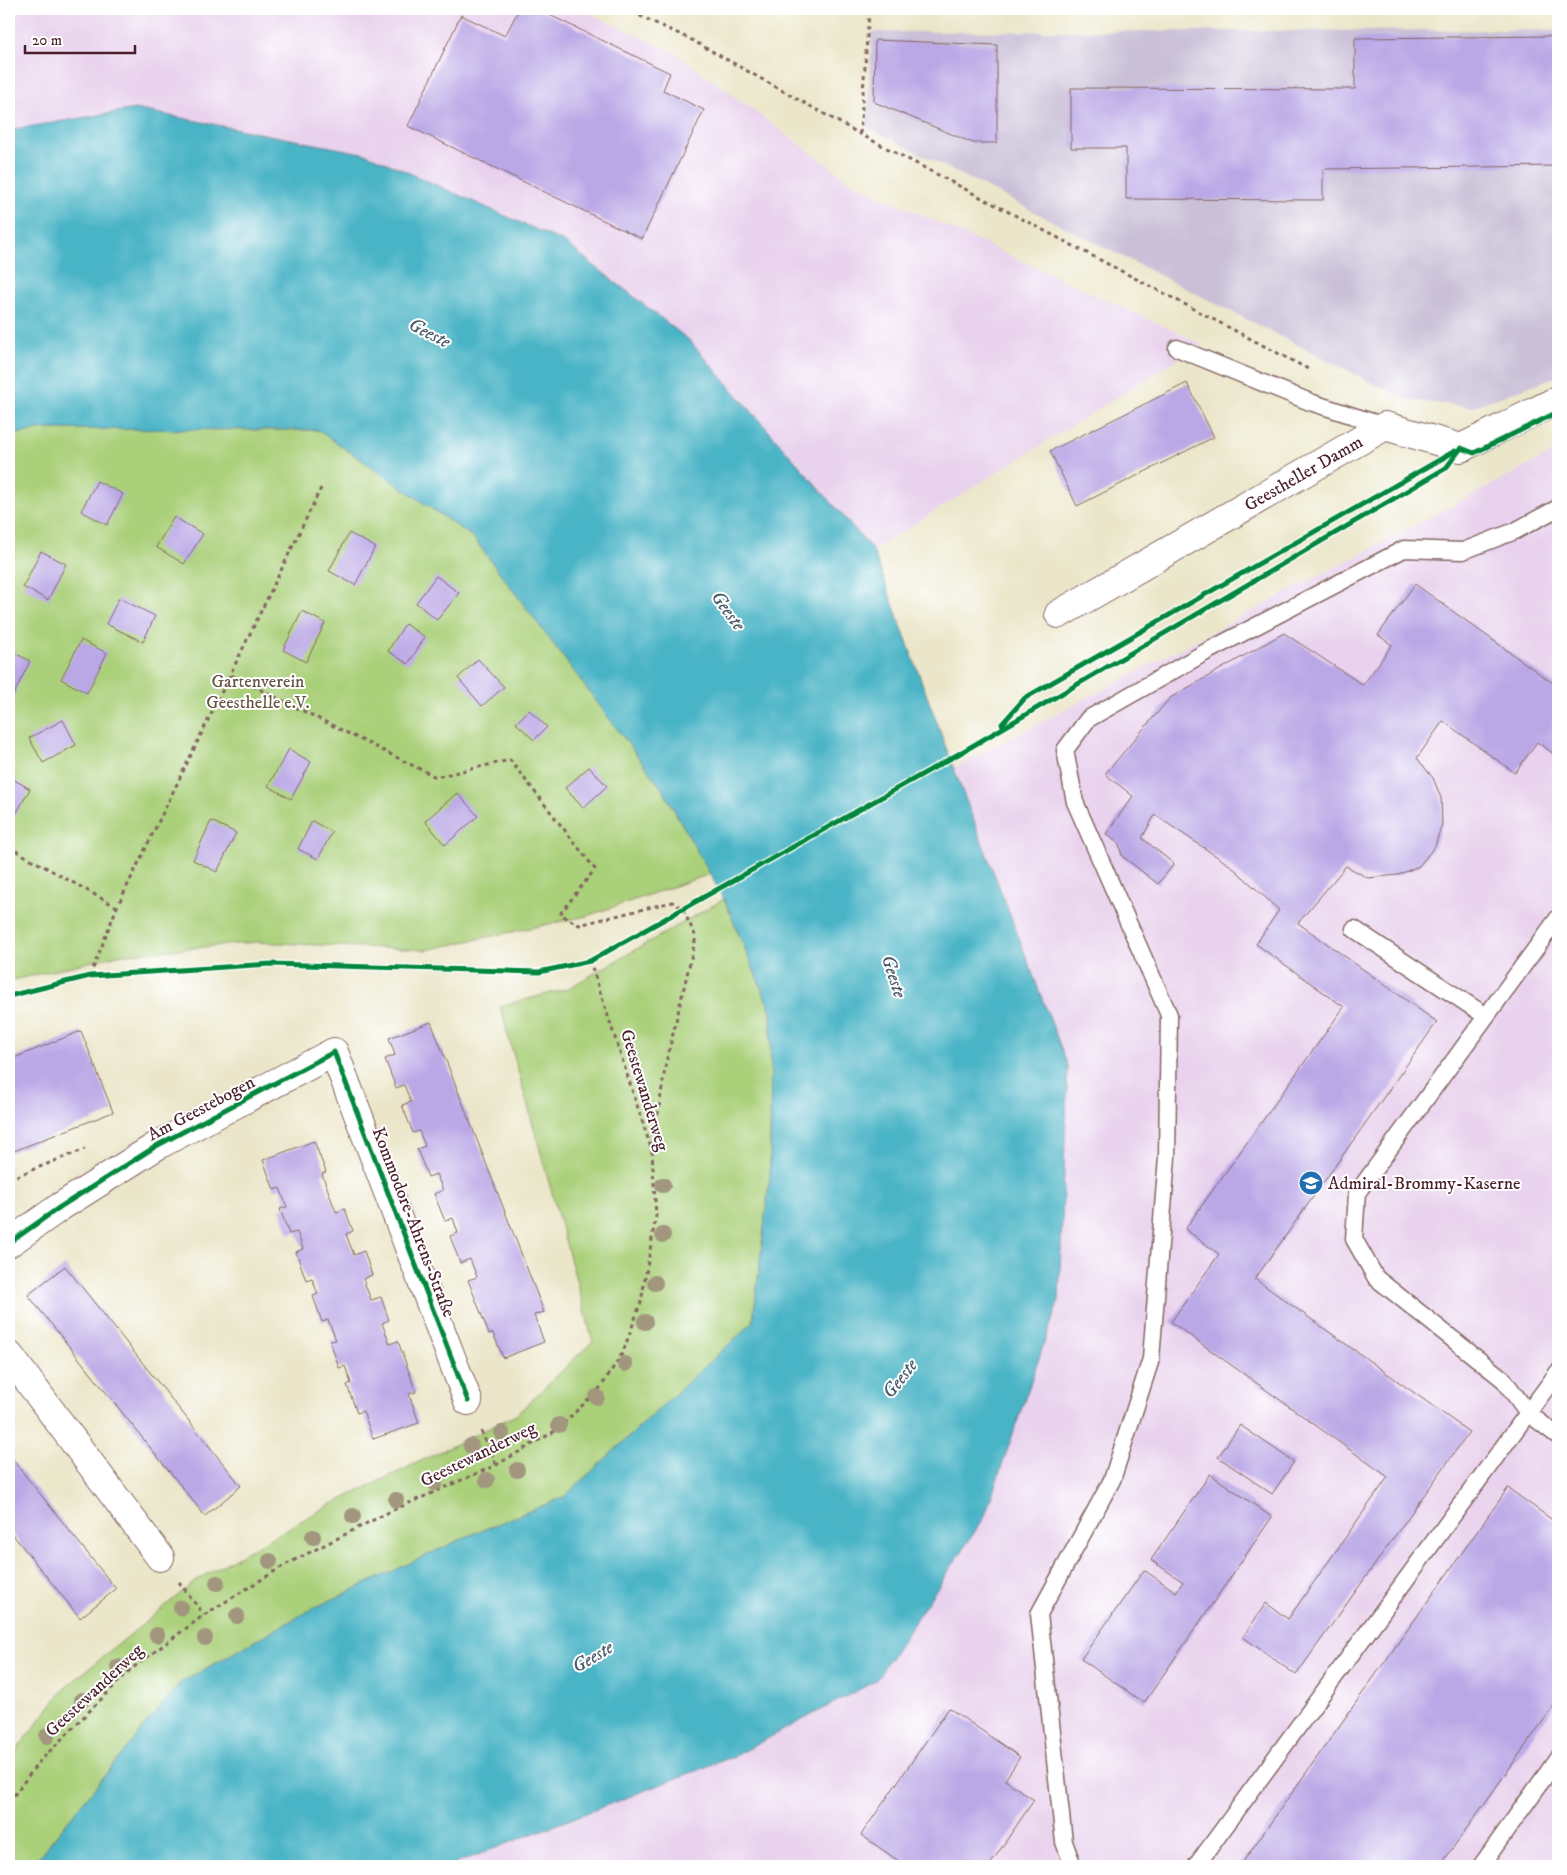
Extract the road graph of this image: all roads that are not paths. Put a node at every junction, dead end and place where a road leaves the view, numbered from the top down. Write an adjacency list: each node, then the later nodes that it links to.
1 (1177, 348): 3 (lane)
2 (1558, 400): 3 (street)
3 (1384, 426): 5 (street, Geestheller Damm)
4 (1558, 508): 18 (lane)
5 (1059, 614)
6 (1558, 918): 8 (lane)
7 (1354, 929): 8 (lane)
8 (1486, 1016): 14 (lane)
9 (334, 1052): 10 (street, Am Geestebogen); 13 (street, Kommodore-Ahrens-Straße)
10 (9, 1243)
11 (9, 1355): 16 (street)
12 (1558, 1372): 14 (lane)
13 (468, 1401)
14 (1528, 1414): 15 (lane); 19 (lane)
15 (1558, 1436)
16 (160, 1558)
17 (1558, 1758): 20 (lane)
18 (1073, 1866)
19 (1196, 1866)
20 (1482, 1866)

